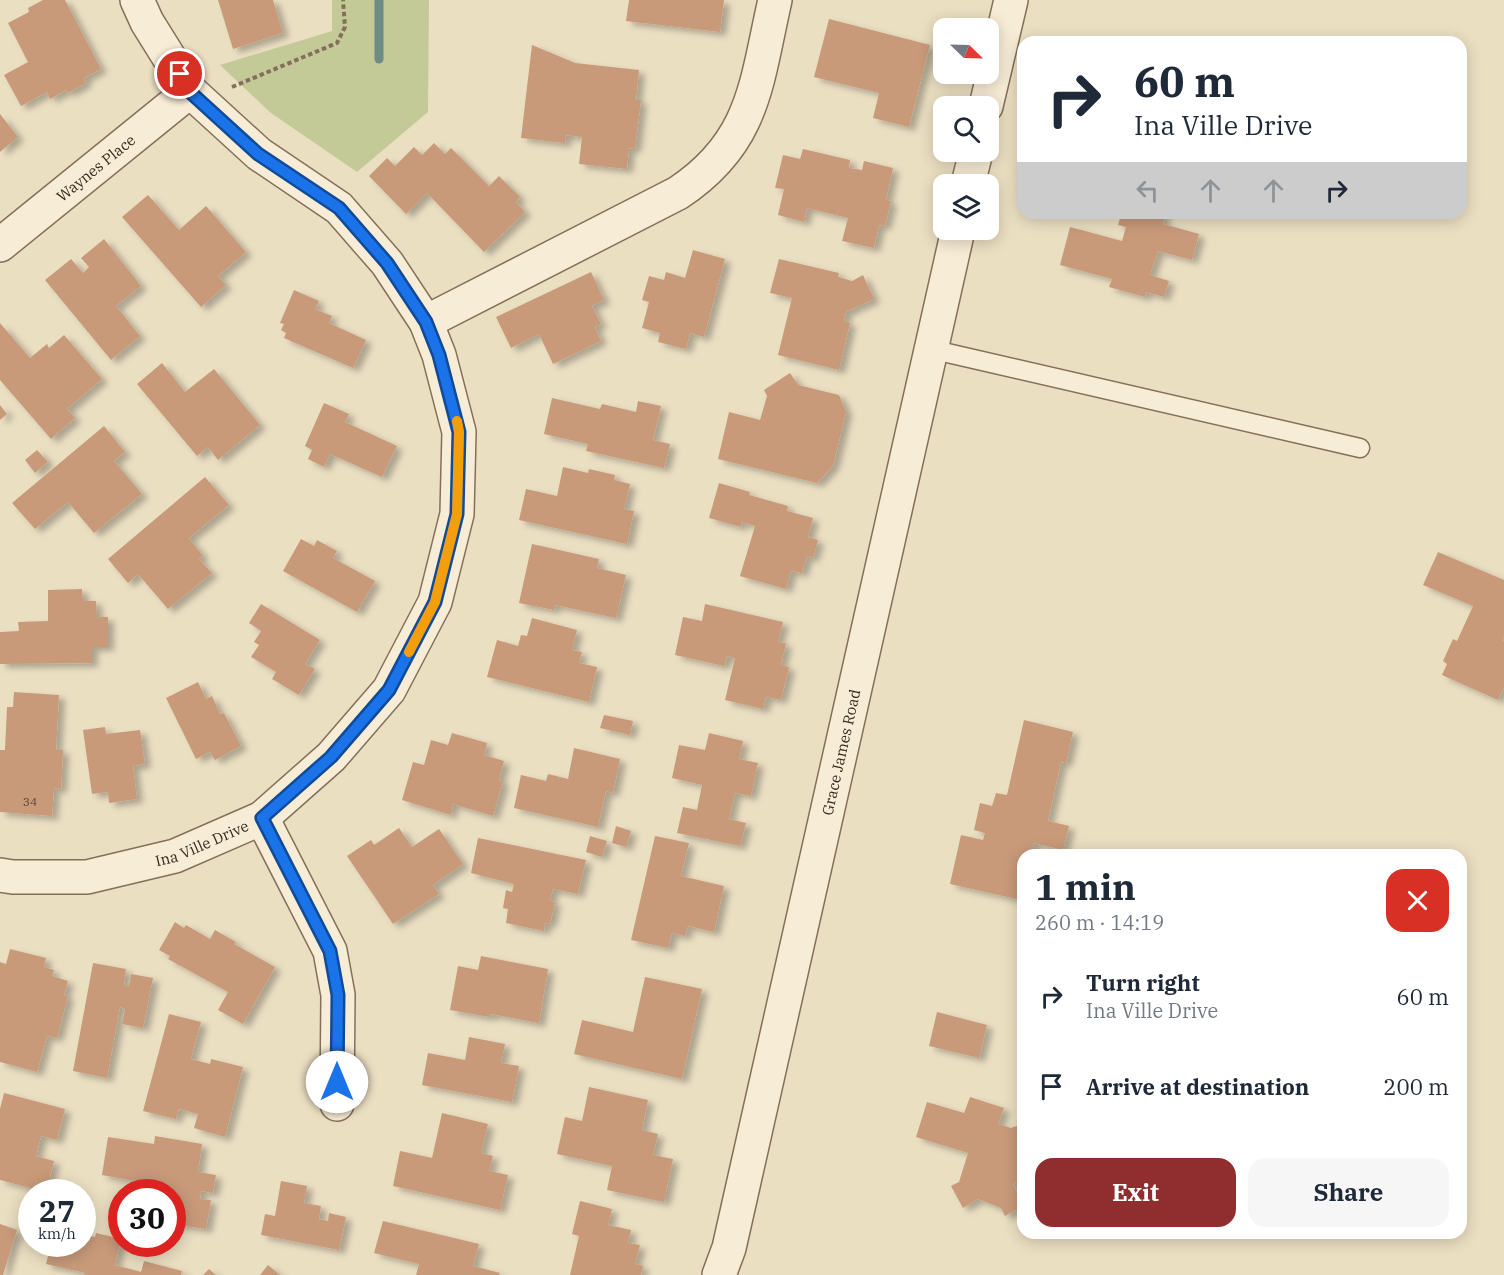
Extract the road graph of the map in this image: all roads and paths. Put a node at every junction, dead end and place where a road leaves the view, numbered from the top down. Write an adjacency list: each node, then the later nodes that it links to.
1 (137, 0): 6 (street, Ina Ville Drive)
2 (343, 0): 5 (path)
3 (775, 0): 10 (street)
4 (1011, 0): 7 (street)
5 (231, 87)
6 (190, 92): 9 (street, Waynes Place); 10 (street, Ina Ville Drive)
7 (988, 96)
8 (956, 240): 11 (street, Grace James Road)
9 (0, 245)
10 (426, 322): 13 (street, Ina Ville Drive)
11 (930, 349): 12 (lane); 16 (street, Grace James Road)
12 (1360, 448)
13 (262, 818): 14 (street, Ina Ville Drive); 15 (street)
14 (0, 875)
15 (337, 1104)
16 (719, 1275)

